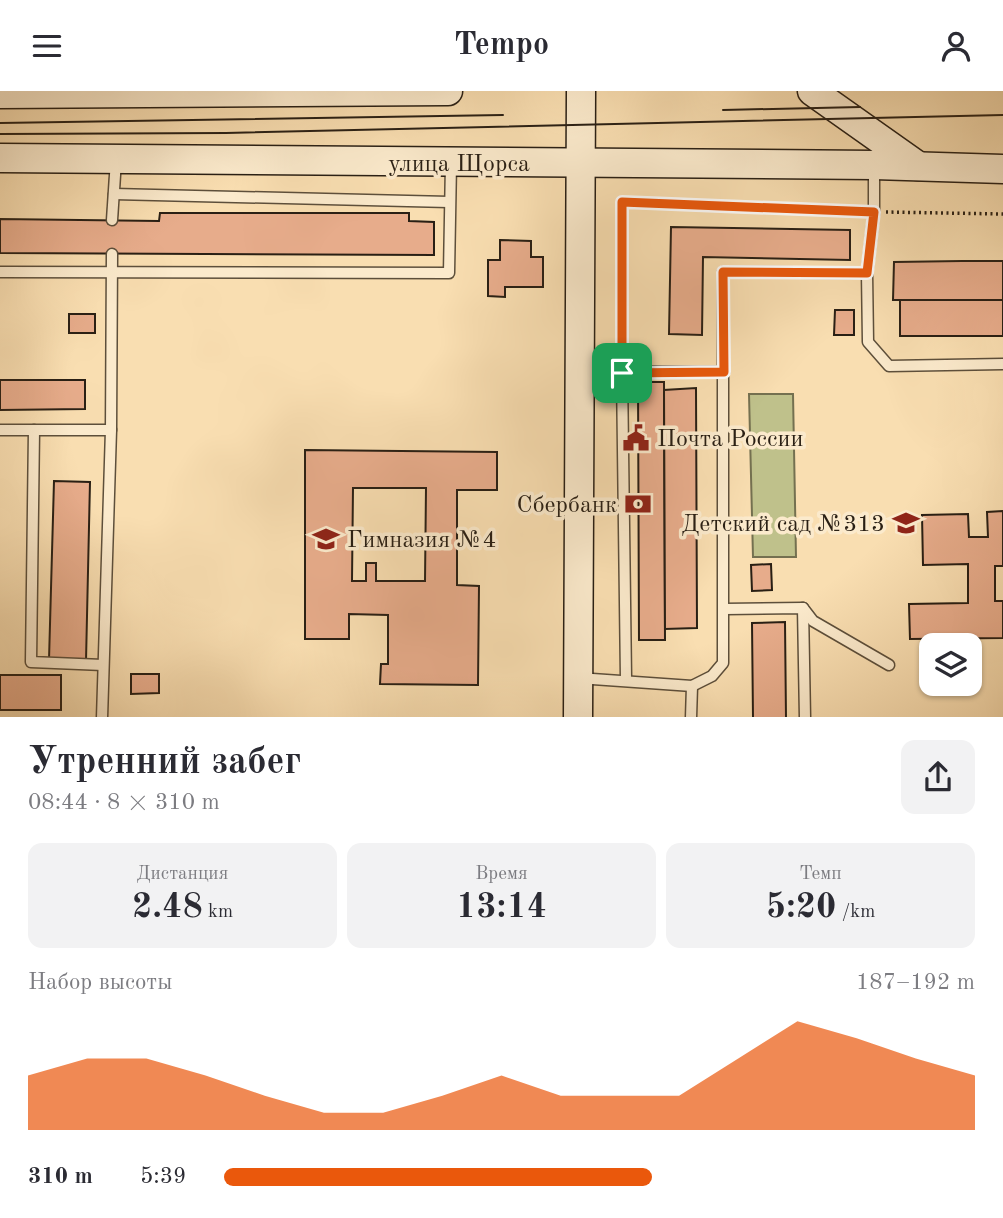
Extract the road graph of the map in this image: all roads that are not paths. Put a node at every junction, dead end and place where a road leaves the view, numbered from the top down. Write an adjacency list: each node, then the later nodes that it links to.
1 (448, 91): 4 (main road)
2 (581, 91): 9 (main road)
3 (812, 91): 11 (main road)
4 (178, 93): 5 (main road)
5 (0, 94)
6 (0, 158): 7 (main road, улица Щорса)
7 (116, 158): 8 (main road, улица Щорса); 13 (lane)
8 (451, 163): 9 (main road, улица Щорса); 14 (lane)
9 (582, 163): 10 (main road, улица Щорса); 21 (main road)
10 (874, 165): 11 (main road, улица Щорса); 19 (lane)
11 (918, 166): 12 (main road, улица Щорса)
12 (1003, 169)
13 (114, 194): 14 (lane); 15 (lane)
14 (449, 202): 17 (lane)
15 (112, 220)
16 (112, 254): 17 (lane)
17 (112, 271): 18 (lane); 26 (lane)
18 (0, 272)
19 (867, 273): 20 (lane); 22 (lane)
20 (1003, 364)
21 (579, 371): 23 (lane); 31 (main road)
22 (724, 372): 23 (lane); 28 (lane)
23 (622, 373): 32 (lane)
24 (0, 430): 25 (lane)
25 (34, 430): 26 (lane); 29 (lane)
26 (111, 430): 29 (lane)
27 (803, 608): 28 (lane); 30 (lane); 37 (lane)
28 (725, 609): 33 (lane)
29 (103, 665): 34 (lane)
30 (889, 665)
31 (579, 678): 32 (lane); 35 (main road)
32 (626, 679): 33 (lane)
33 (692, 686): 36 (lane)
34 (102, 717)
35 (578, 717)
36 (691, 717)
37 (805, 717)

